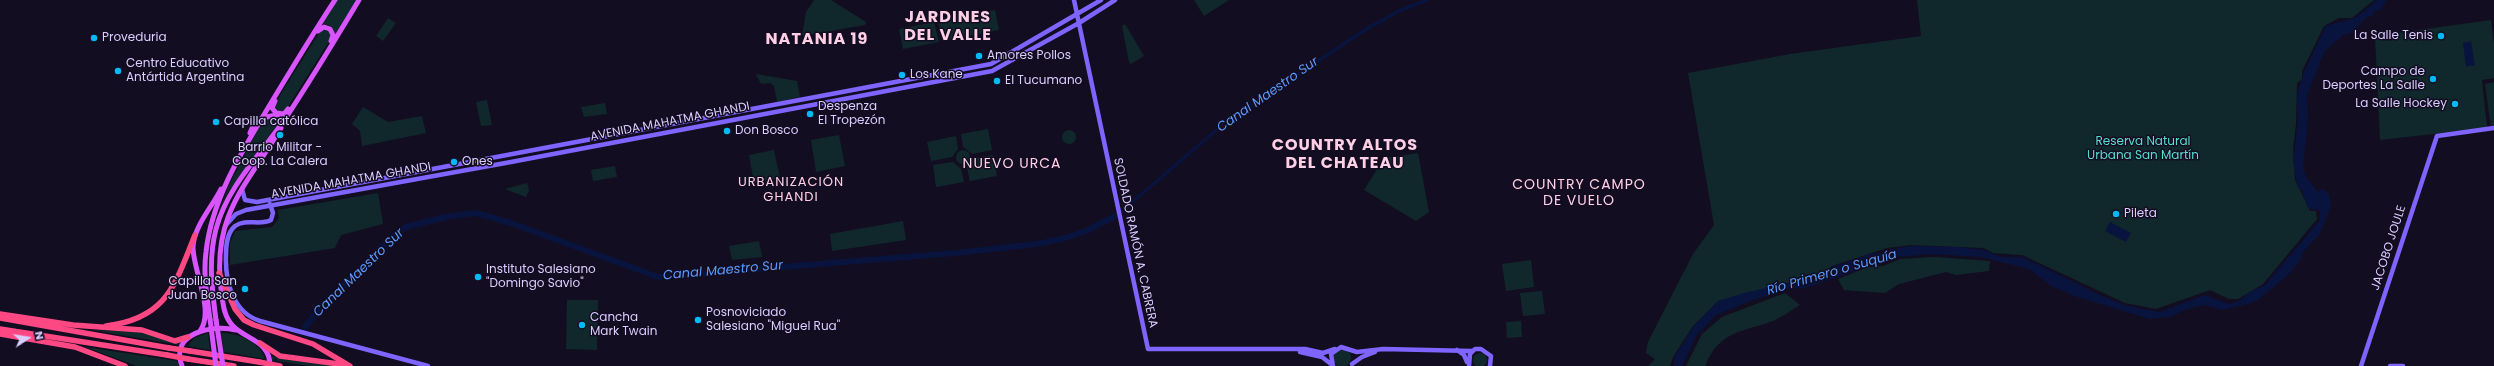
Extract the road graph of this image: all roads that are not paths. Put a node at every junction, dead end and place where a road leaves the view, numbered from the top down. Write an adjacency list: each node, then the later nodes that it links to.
1 (335, 0): 8 (main road)
2 (359, 0): 9 (main road)
3 (1074, 0): 6 (main road, SOLDADO RAMÓN A. CABRERA)
4 (1101, 0): 6 (main road, AVENIDA MAHATMA GHANDI)
5 (1115, 0): 7 (main road, AVENIDA MAHATMA GHANDI)
6 (1078, 15): 7 (main road, SOLDADO RAMÓN A. CABRERA); 18 (main road, AVENIDA MAHATMA GHANDI)
7 (1080, 23): 19 (main road, AVENIDA MAHATMA GHANDI); 36 (main road, SOLDADO RAMÓN A. CABRERA)
8 (304, 49): 9 (main road); 10 (main road)
9 (323, 59): 11 (main road)
10 (283, 84): 11 (main road); 12 (main road)
11 (283, 116): 12 (main road); 17 (main road); 44 (main road, bridge)
12 (262, 118): 15 (main road)
13 (249, 120): 15 (main road)
14 (2494, 128): 52 (main road, JACOBO JOULE)
15 (248, 143): 16 (main road)
16 (235, 166): 20 (main road); 43 (main road, bridge)
17 (245, 181): 18 (main road, AVENIDA MAHATMA GHANDI); 21 (main road)
18 (266, 200): 19 (main road)
19 (272, 205): 21 (main road, AVENIDA MAHATMA GHANDI); 49 (main road)
20 (195, 234): 25 (highway); 27 (main road)
21 (222, 234): 22 (main road)
22 (219, 273): 29 (main road); 48 (highway)
23 (0, 314): 25 (highway)
24 (0, 318): 47 (highway, bridge)
25 (96, 327): 30 (highway)
26 (0, 329): 45 (highway, bridge)
27 (200, 331): 29 (main road); 30 (main road)
28 (0, 334): 38 (highway)
29 (245, 334): 31 (main road)
30 (188, 337): 42 (main road)
31 (260, 343): 46 (main road); 48 (highway)
32 (1336, 349): 33 (main road); 36 (main road); 39 (main road)
33 (1348, 349): 34 (main road); 40 (main road)
34 (1383, 349): 35 (main road); 40 (main road)
35 (1456, 349): 37 (main road); 50 (main road)
36 (1291, 350): 39 (main road)
37 (1472, 351): 50 (main road); 51 (main road)
38 (124, 365): 41 (highway)
39 (1332, 365)
40 (1351, 365)
41 (129, 366)
42 (182, 366)
43 (216, 366)
44 (223, 366)
45 (234, 366)
46 (270, 366)
47 (280, 366)
48 (349, 366)
49 (428, 366)
50 (1469, 366)
51 (1490, 366)
52 (2361, 366)
53 (2390, 366): 54 (main road)
54 (2403, 366)

